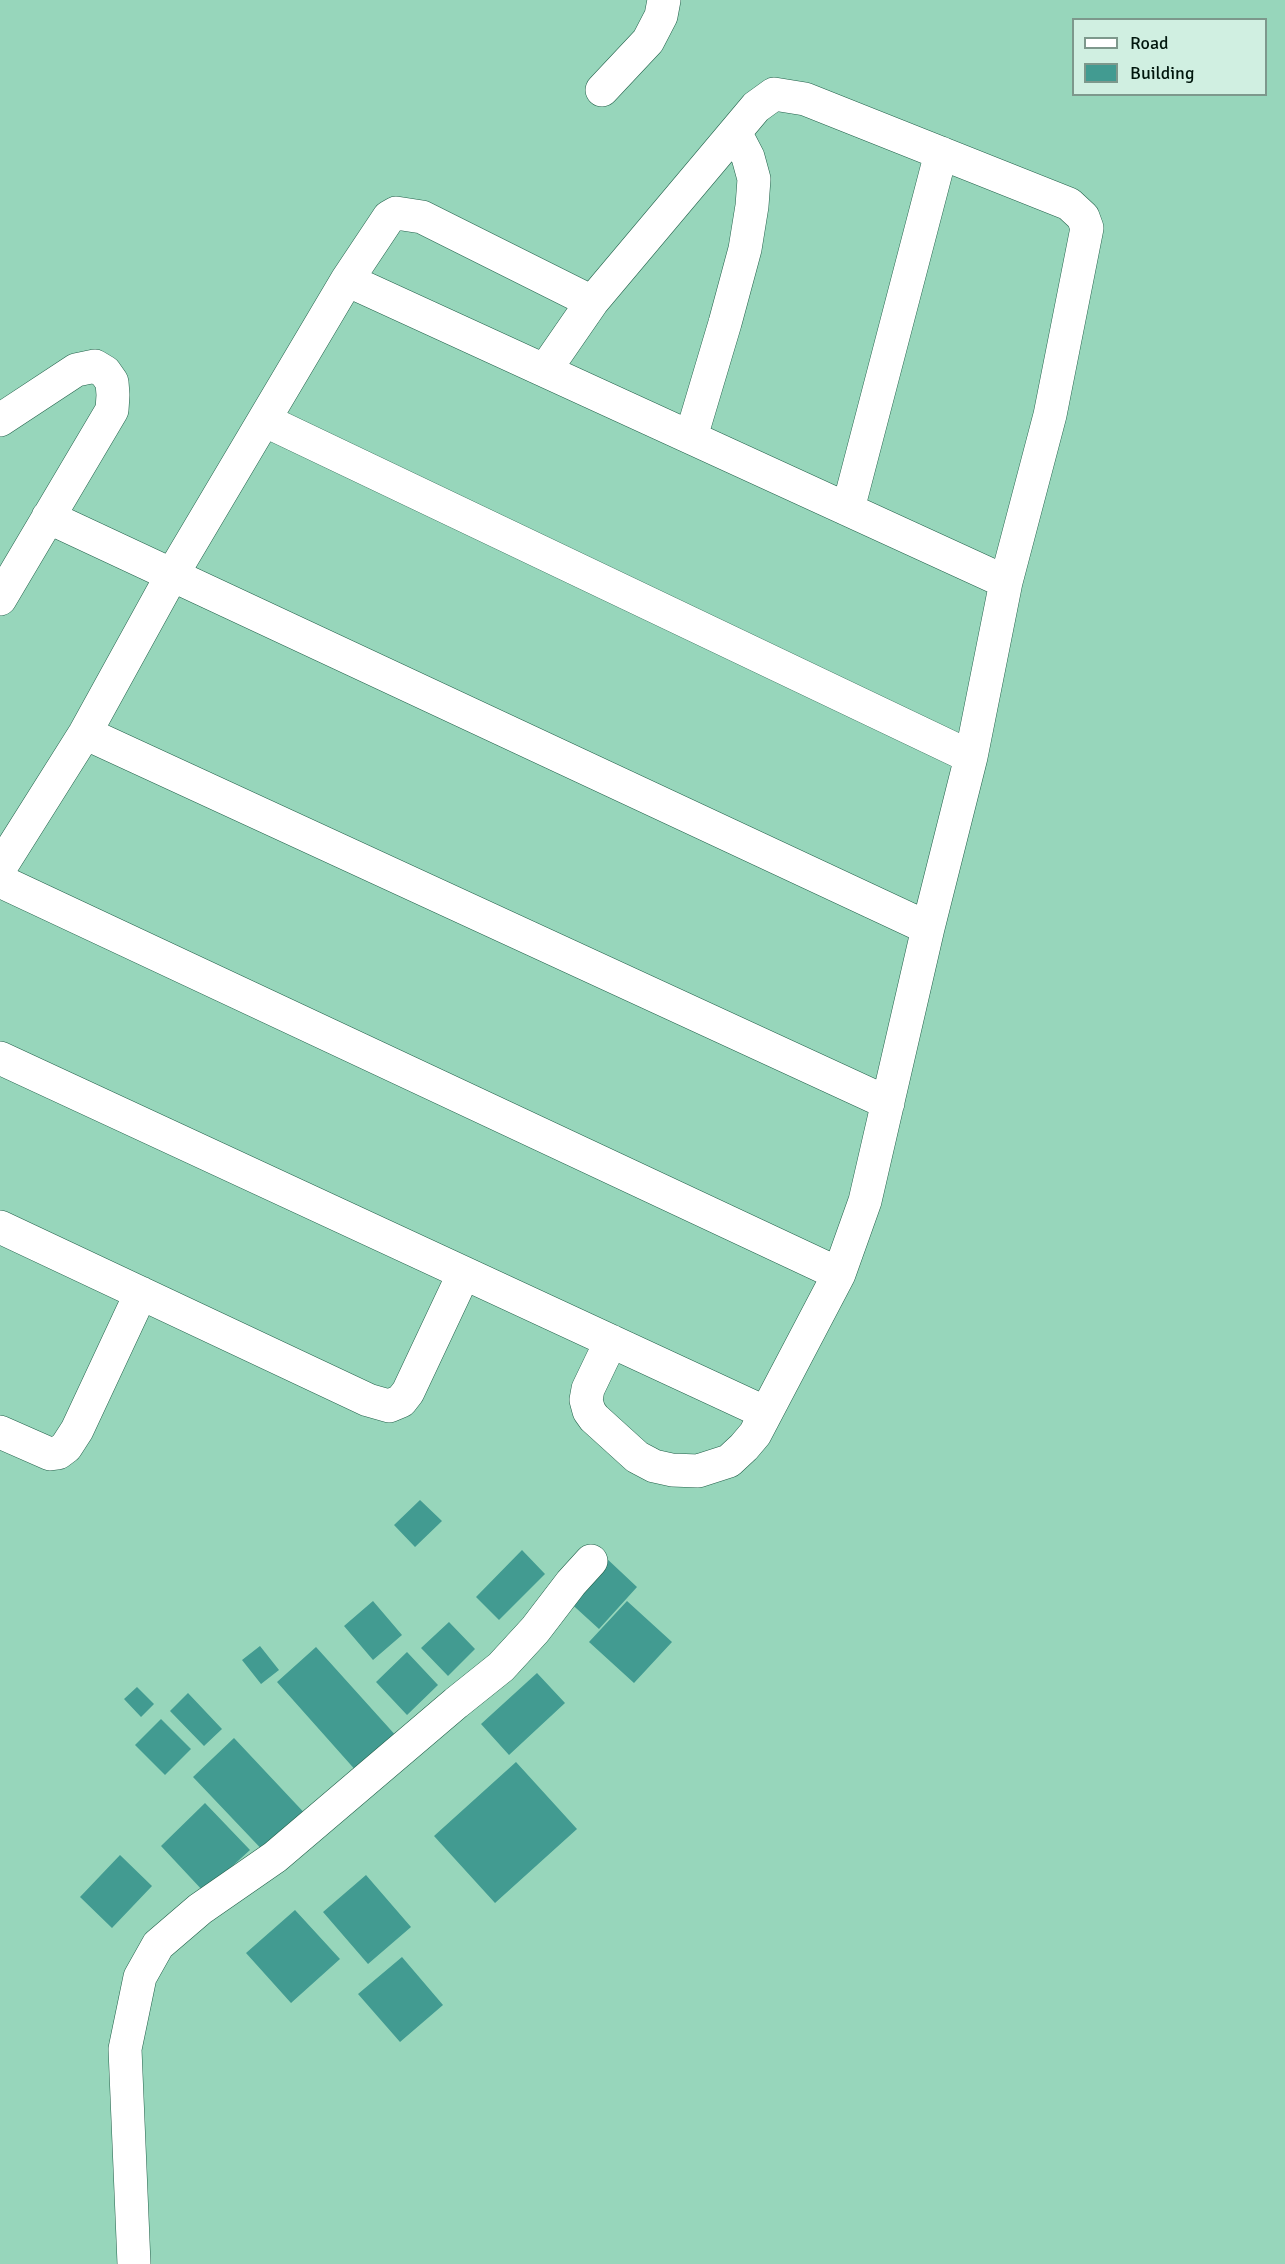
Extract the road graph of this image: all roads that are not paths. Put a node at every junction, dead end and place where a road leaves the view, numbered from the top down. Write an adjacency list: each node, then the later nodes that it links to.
1 (664, 0): 2 (street)
2 (602, 90)
3 (735, 132): 4 (street); 6 (street); 10 (street)
4 (941, 153): 11 (street); 14 (street)
5 (347, 280): 6 (street); 7 (street); 9 (street)
6 (592, 302): 7 (street)
7 (545, 370): 10 (street)
8 (0, 420): 12 (street)
9 (264, 420): 13 (street); 17 (street)
10 (691, 437): 11 (street)
11 (848, 509): 14 (street)
12 (48, 517): 13 (street); 15 (street)
13 (172, 575): 16 (street); 20 (street)
14 (1006, 582): 17 (street)
15 (0, 599)
16 (85, 733): 18 (street); 22 (street)
17 (971, 757): 20 (street)
18 (0, 868)
19 (0, 881): 25 (street)
20 (928, 928): 22 (street)
21 (0, 1058): 24 (street)
22 (888, 1103): 25 (street)
23 (0, 1227): 26 (street)
24 (464, 1273): 26 (street); 27 (street)
25 (839, 1274): 28 (street)
26 (141, 1293): 29 (street)
27 (611, 1341): 28 (street); 28 (street)
28 (766, 1413)
29 (0, 1432)
30 (591, 1561): 31 (street)
31 (134, 2264)

